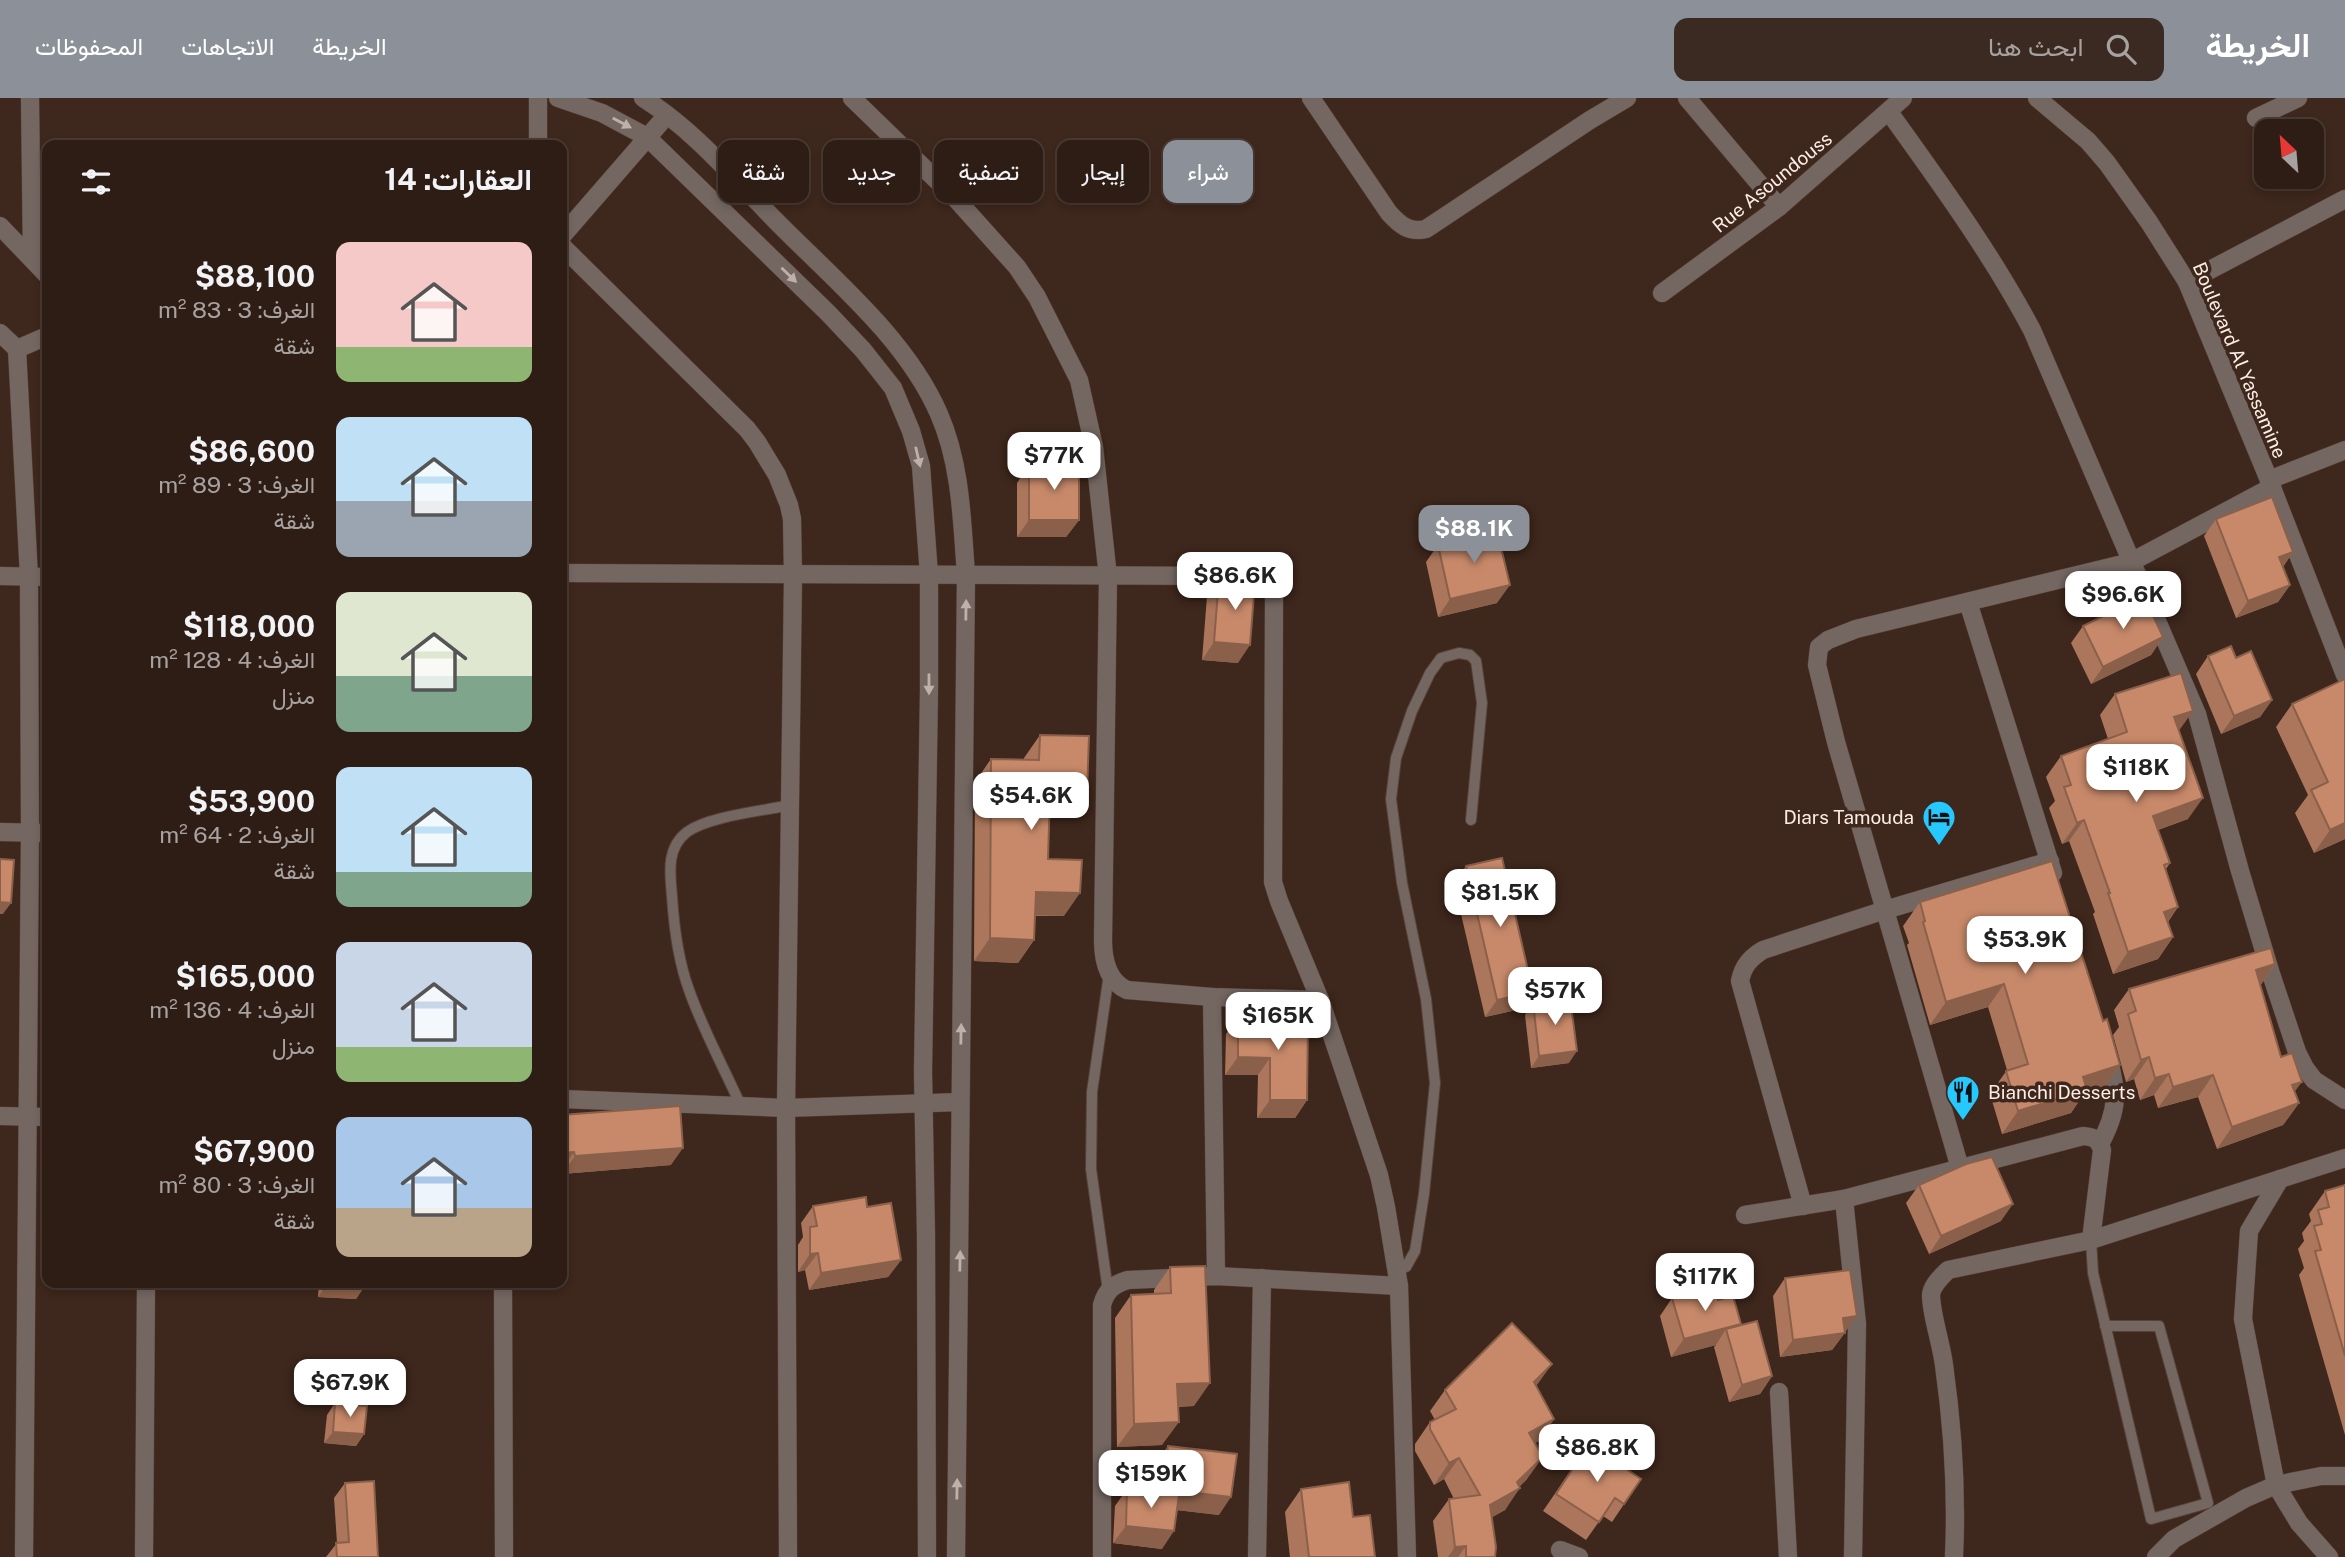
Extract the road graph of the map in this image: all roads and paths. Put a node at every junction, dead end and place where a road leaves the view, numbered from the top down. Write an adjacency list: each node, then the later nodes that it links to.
1 (30, 98): 22 (street)
2 (538, 98): 16 (street)
3 (558, 98): 15 (street, one-way to 15)
4 (643, 98): 13 (street)
5 (852, 98): 38 (street)
6 (1311, 98): 7 (street)
7 (1627, 98)
8 (1687, 98): 18 (street)
9 (1903, 98): 12 (street, Rue Asoundouss)
10 (2037, 98): 24 (street, Boulevard Al Yassamine)
11 (2298, 98): 14 (street)
12 (1889, 112): 18 (street, Rue Asoundouss); 31 (street)
13 (667, 114): 15 (street); 34 (street)
14 (2256, 118)
15 (648, 137): 20 (street); 33 (street, one-way to 33)
16 (538, 140)
17 (2345, 199): 24 (street)
18 (1779, 207): 25 (street, Rue Asoundouss)
19 (0, 226): 22 (street)
20 (567, 230)
21 (567, 251): 36 (street)
22 (32, 259): 23 (street)
23 (42, 270)
24 (2187, 282): 30 (street, Boulevard Al Yassamine)
25 (1662, 293)
26 (0, 333): 28 (street)
27 (42, 337): 28 (street)
28 (17, 349): 37 (street)
29 (2345, 450): 30 (street)
30 (2270, 484): 31 (street); 40 (street, Boulevard Al Yassamine)
31 (2131, 562): 39 (street); 53 (street)
32 (567, 573): 36 (street)
33 (929, 575): 34 (street); 36 (street); 54 (street, one-way to 54)
34 (966, 575): 38 (street); 55 (street, one-way to 34)
35 (0, 576): 37 (street)
36 (793, 576): 41 (street)
37 (38, 577): 44 (street)
38 (1108, 577): 48 (street); 50 (street)
39 (1968, 602): 45 (street); 47 (street)
40 (2344, 670)
41 (790, 806): 56 (lane); 57 (street)
42 (1471, 820): 69 (lane)
43 (0, 832): 44 (street)
44 (39, 832): 59 (street)
45 (2050, 861): 46 (street); 47 (street)
46 (2057, 887)
47 (1885, 910): 63 (street); 66 (street)
48 (1109, 973): 49 (street); 75 (lane)
49 (1212, 997): 50 (street); 70 (street)
50 (1320, 1000): 69 (street)
51 (2103, 1041): 61 (street)
52 (567, 1099): 56 (street)
53 (2345, 1100)
54 (924, 1102): 55 (street); 57 (street); 85 (street)
55 (960, 1102): 86 (street, one-way to 55)
56 (741, 1107): 57 (street)
57 (786, 1108): 84 (street)
58 (0, 1116): 59 (street)
59 (28, 1117): 60 (street); 81 (street)
60 (42, 1117)
61 (2100, 1144): 63 (street); 68 (street)
62 (2345, 1158): 64 (street)
63 (1960, 1168): 65 (street)
64 (2280, 1179): 68 (street); 79 (street)
65 (1844, 1199): 66 (street); 92 (street)
66 (1803, 1206): 67 (street)
67 (1745, 1216)
68 (2091, 1240): 76 (lane); 93 (street)
69 (1397, 1268): 72 (street)
70 (1216, 1276): 71 (street); 75 (street)
71 (1262, 1278): 72 (street); 88 (street)
72 (1399, 1286): 89 (street)
73 (146, 1288): 82 (street)
74 (503, 1288): 83 (street)
75 (1108, 1291): 87 (street)
76 (2105, 1326): 76 (lane)
77 (1779, 1392): 91 (street)
78 (2345, 1476): 79 (street)
79 (2276, 1485): 94 (street); 95 (street)
80 (1560, 1550): 90 (street)
81 (24, 1557)
82 (144, 1557)
83 (504, 1557)
84 (788, 1557)
85 (927, 1557)
86 (956, 1557)
87 (1102, 1557)
88 (1257, 1557)
89 (1407, 1557)
90 (1579, 1557)
91 (1788, 1557)
92 (1853, 1557)
93 (1954, 1557)
94 (2156, 1557)
95 (2329, 1557)

